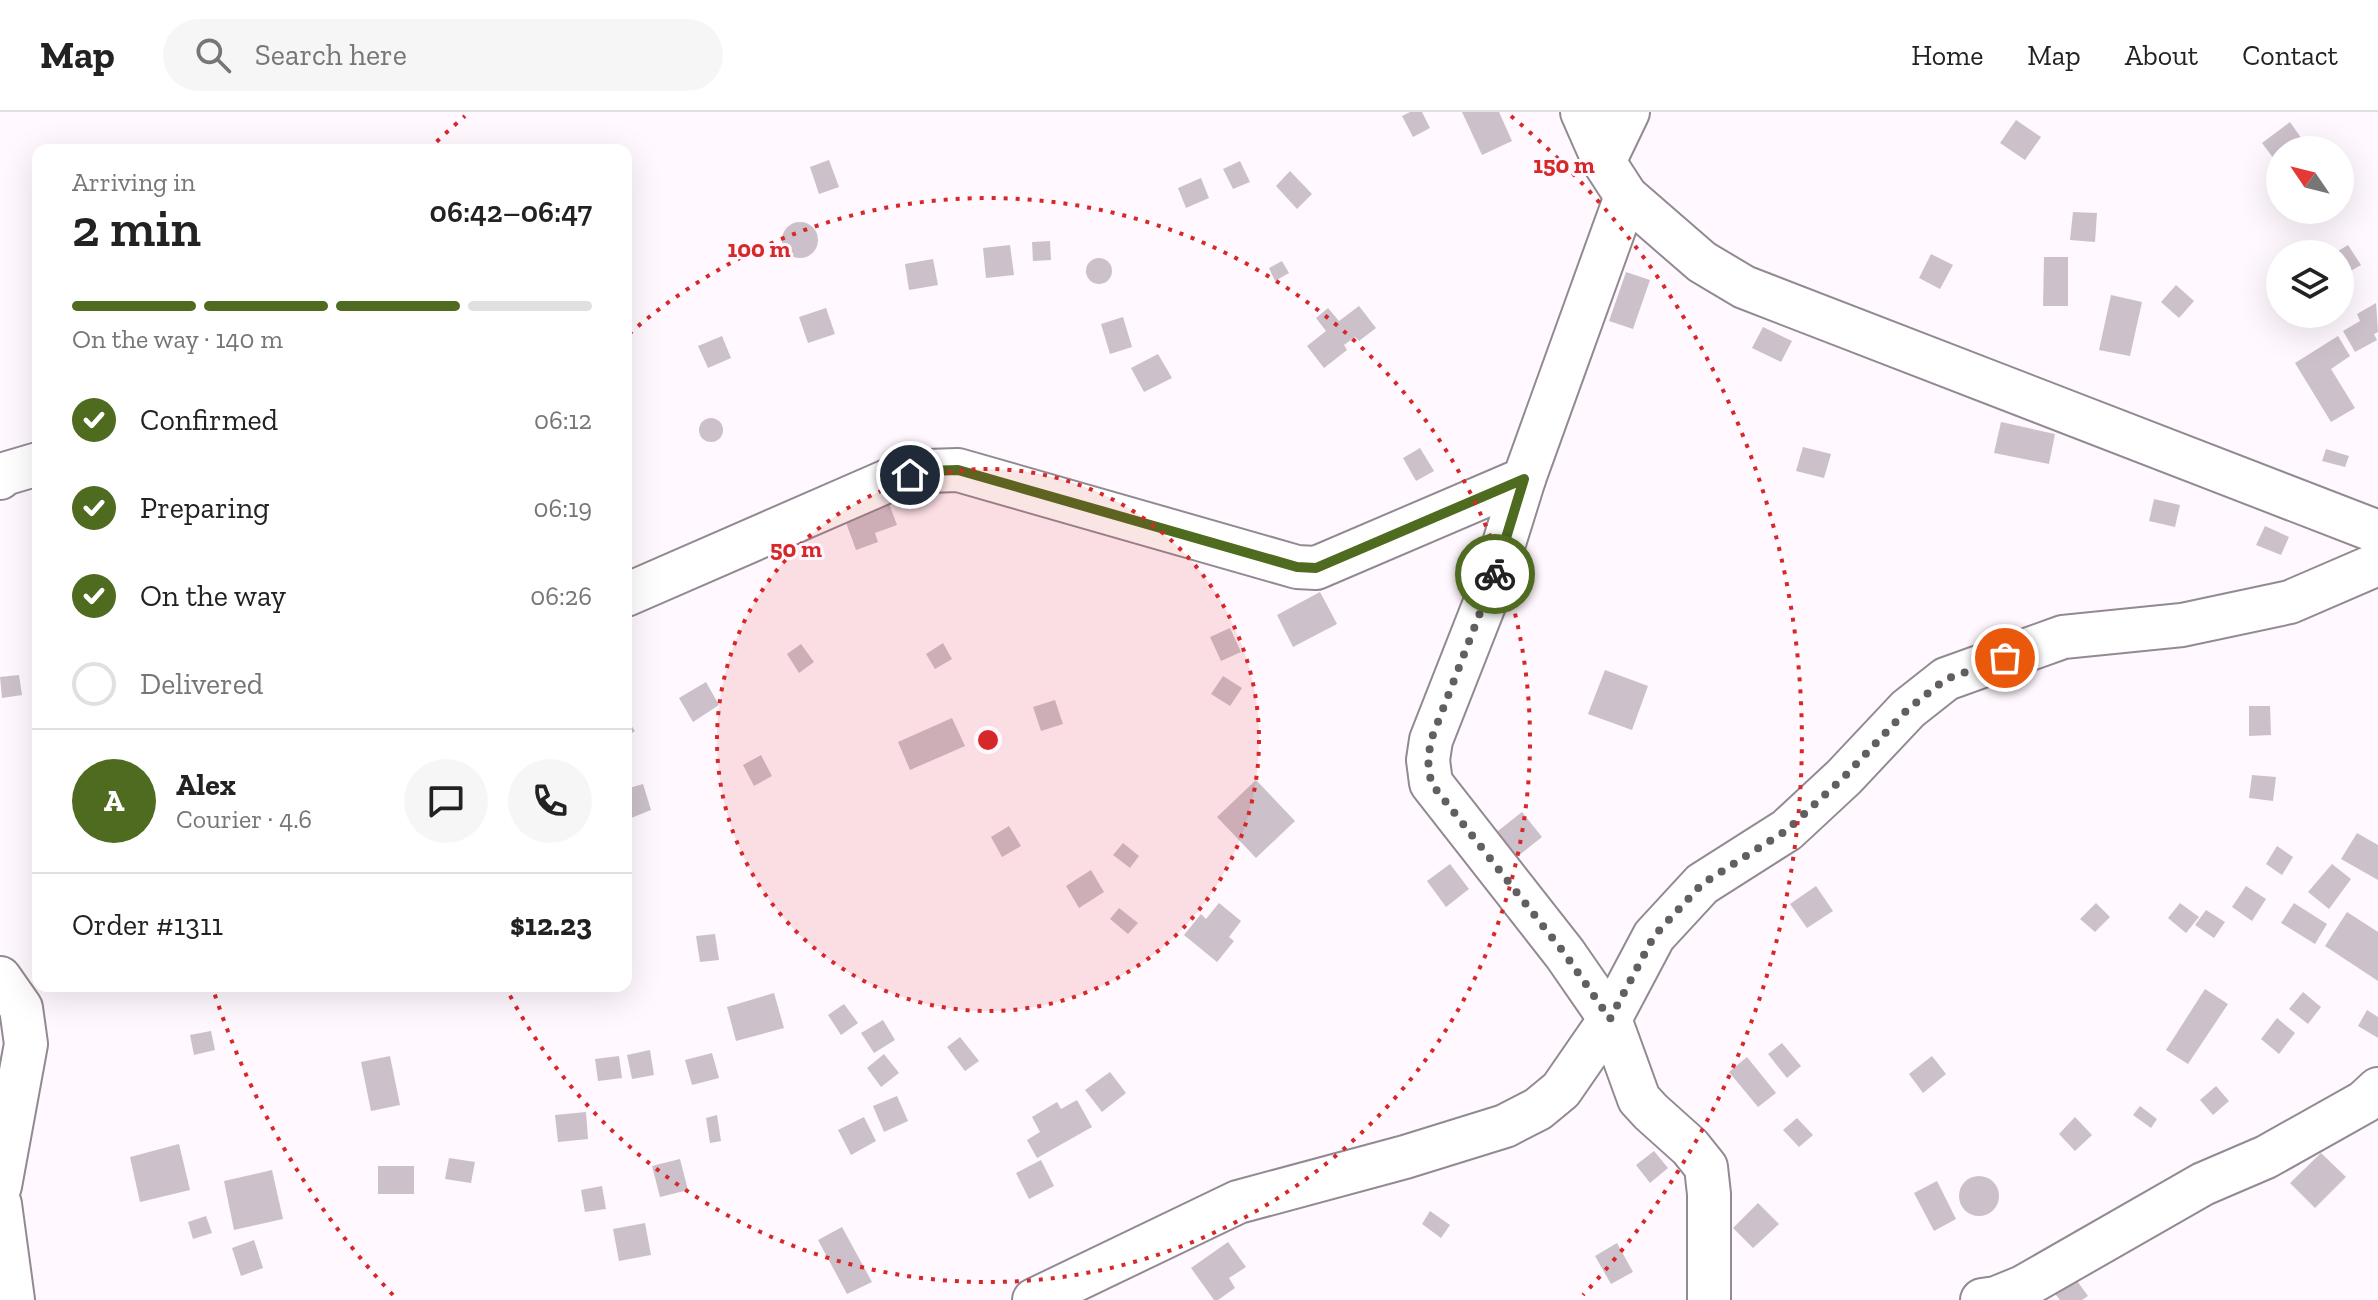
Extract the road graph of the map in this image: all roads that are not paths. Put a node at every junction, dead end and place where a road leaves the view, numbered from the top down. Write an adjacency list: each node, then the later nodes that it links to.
1 (1582, 112): 3 (street)
2 (1628, 112): 3 (street)
3 (1615, 179): 6 (street); 7 (street)
4 (32, 466): 5 (street)
5 (0, 478)
6 (1524, 479): 9 (street); 11 (street)
7 (2378, 532)
8 (2378, 564): 11 (street)
9 (632, 592)
10 (0, 978): 13 (street)
11 (1610, 1019): 16 (street); 17 (street)
12 (2378, 1089): 18 (street)
13 (0, 1186)
14 (0, 1204): 15 (street)
15 (13, 1300)
16 (1034, 1300)
17 (1709, 1300)
18 (1982, 1300)

